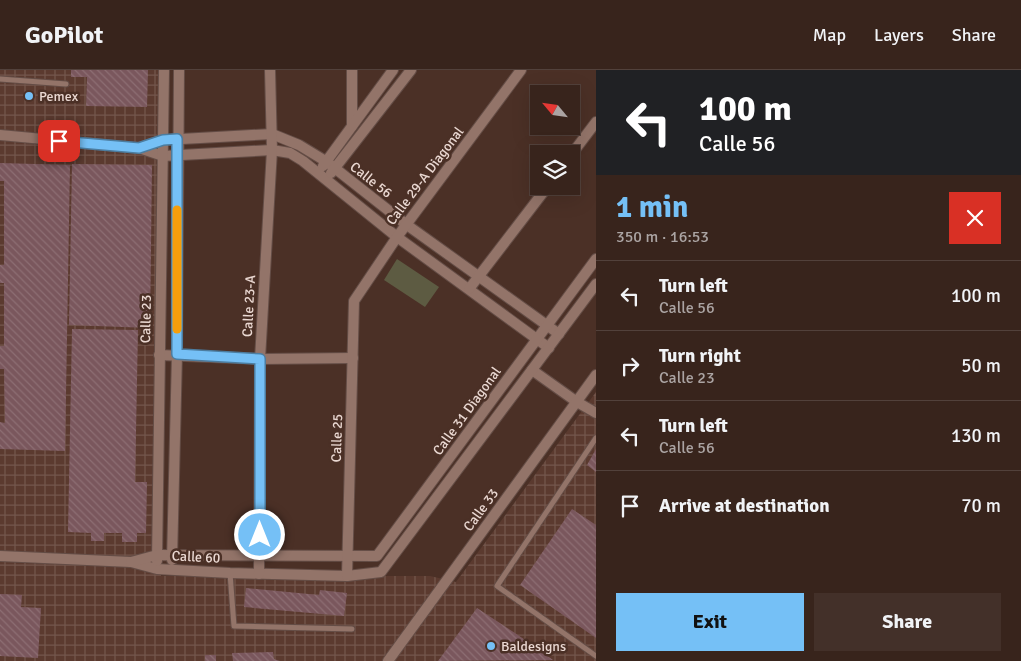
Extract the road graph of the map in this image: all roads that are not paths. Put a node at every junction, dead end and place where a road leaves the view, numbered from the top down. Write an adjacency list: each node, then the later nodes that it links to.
1 (164, 70): 16 (street, Calle 23)
2 (179, 70): 15 (street)
3 (270, 70): 12 (street, Calle 23-A)
4 (352, 70): 11 (street)
5 (393, 70): 11 (street)
6 (411, 70): 14 (street)
7 (521, 70): 26 (street, Calle 29-A Diagonal)
8 (0, 79): 9 (lane)
9 (66, 84)
10 (596, 122): 17 (street)
11 (352, 124): 14 (street); 22 (street)
12 (272, 134): 15 (street, Calle 56); 19 (street, Calle 23-A); 22 (street, Calle 56)
13 (0, 135): 18 (street, Calle 56)
14 (358, 138): 22 (street)
15 (177, 139): 16 (street, Calle 56); 20 (street)
16 (163, 140): 18 (street, Calle 56); 21 (street, Calle 23)
17 (579, 145)
18 (139, 148): 21 (street, Calle 56)
19 (272, 150): 20 (street, Calle 56); 23 (street, Calle 56); 40 (street, Calle 23-A)
20 (177, 154): 21 (street, Calle 56); 37 (street)
21 (163, 156): 38 (street, Calle 23)
22 (330, 166): 23 (street); 24 (street); 26 (street, Calle 56)
23 (318, 173): 24 (street, Calle 56)
24 (326, 180): 27 (street, Calle 56)
25 (541, 195): 29 (street)
26 (407, 225): 27 (street, Calle 29-A Diagonal); 29 (street, Calle 56)
27 (398, 237): 31 (street, Calle 56); 32 (street, Calle 29-A Diagonal)
28 (596, 259): 33 (street, Calle 31 Diagonal)
29 (479, 277): 31 (street); 33 (street, Calle 56)
30 (596, 284): 34 (street, Calle 31 Diagonal)
31 (469, 289): 35 (street, Calle 56)
32 (354, 301): 39 (street, Calle 25)
33 (547, 326): 34 (street, Calle 56); 35 (street, Calle 31 Diagonal)
34 (559, 334): 36 (street, Calle 31 Diagonal)
35 (537, 339): 36 (street, Calle 56); 43 (street, Calle 31 Diagonal)
36 (549, 348): 41 (street, Calle 31 Diagonal)
37 (177, 354): 38 (street); 40 (street); 49 (street)
38 (159, 355): 48 (street, Calle 23)
39 (353, 358): 40 (street); 52 (street, Calle 25)
40 (260, 359): 50 (street, Calle 23-A)
41 (532, 370): 44 (street, Calle 31 Diagonal); 45 (street)
42 (596, 375): 45 (street, Calle 33)
43 (498, 392): 44 (street); 52 (street, Calle 31 Diagonal)
44 (510, 400): 56 (street, Calle 31 Diagonal)
45 (577, 402): 46 (street); 62 (street, Calle 33)
46 (596, 413)
47 (596, 438): 61 (lane)
48 (157, 555): 49 (street, Calle 60); 53 (street, Calle 60); 54 (street, Calle 23)
49 (172, 555): 50 (street, Calle 60); 55 (street)
50 (260, 555): 52 (street, Calle 60); 58 (street, Calle 23-A)
51 (0, 556): 53 (street, Calle 60)
52 (347, 556): 59 (street, Calle 25)
53 (131, 562): 54 (street, Calle 60)
54 (157, 569): 55 (street, Calle 60)
55 (172, 569): 57 (street, Calle 60)
56 (381, 572): 59 (street, Calle 60)
57 (230, 573): 58 (street, Calle 60); 60 (lane)
58 (259, 574): 59 (street, Calle 60)
59 (347, 576)
60 (352, 629)
61 (596, 656)
62 (388, 661)

